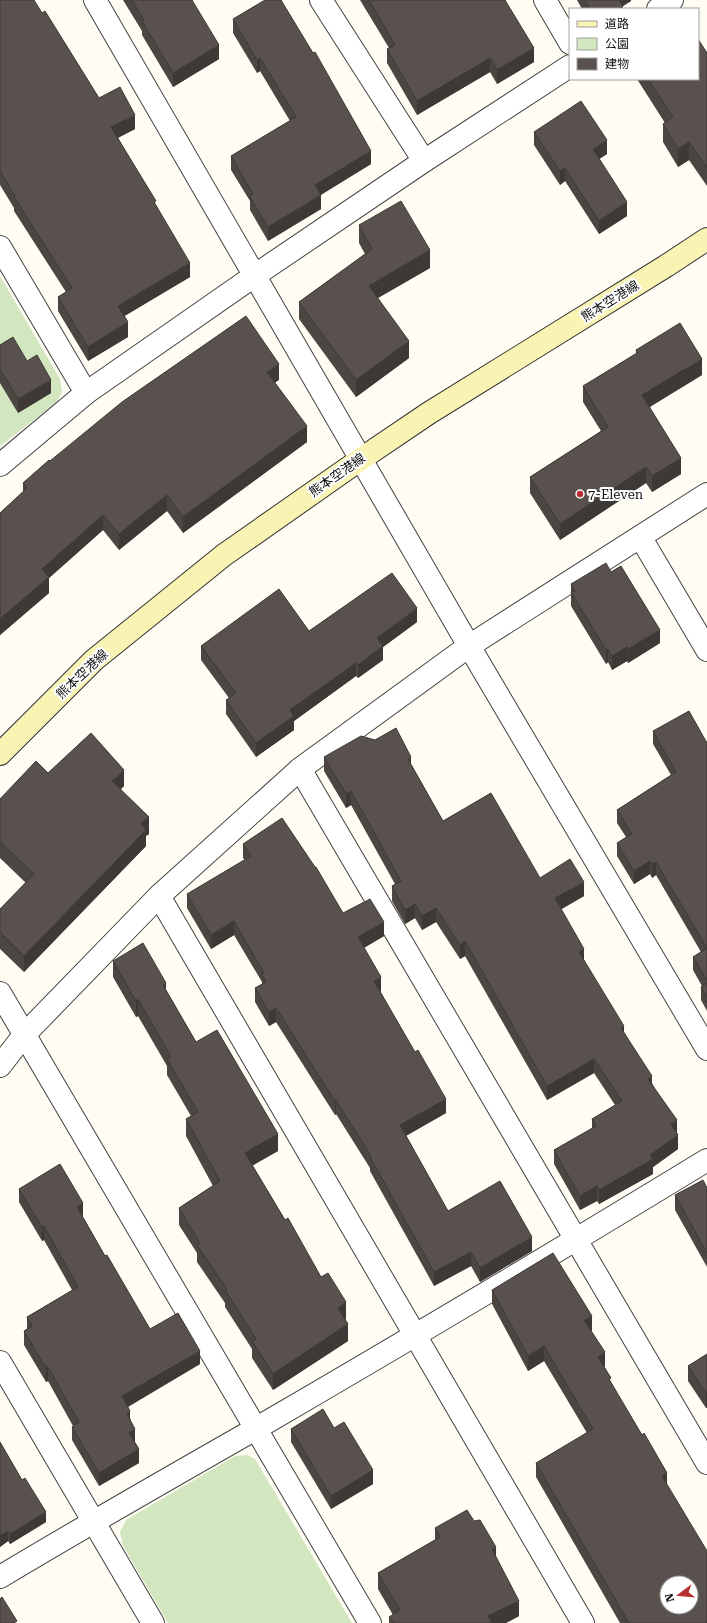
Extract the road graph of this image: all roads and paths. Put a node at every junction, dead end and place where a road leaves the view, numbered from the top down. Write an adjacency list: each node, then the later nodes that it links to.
1 (95, 0): 11 (street)
2 (321, 0): 8 (street)
3 (545, 0): 6 (street)
4 (672, 0): 5 (street)
5 (660, 8)
6 (569, 41)
7 (569, 67): 8 (street)
8 (424, 161): 11 (street)
9 (707, 239): 13 (main road, 熊本空港線)
10 (0, 248): 12 (street)
11 (254, 276): 12 (street); 13 (street)
12 (86, 394): 14 (street)
13 (361, 459): 17 (street); 19 (main road, 熊本空港線)
14 (0, 465)
15 (707, 494): 16 (street)
16 (640, 538): 17 (street); 18 (street)
17 (469, 646): 20 (street); 24 (street)
18 (707, 650)
19 (0, 754)
20 (300, 769): 21 (street); 27 (street)
21 (160, 896): 23 (street); 28 (street)
22 (0, 993): 23 (street)
23 (24, 1035): 25 (street); 30 (street)
24 (707, 1049)
25 (0, 1066)
26 (707, 1160): 27 (street)
27 (576, 1240): 28 (street); 31 (street)
28 (415, 1335): 30 (street); 36 (street)
29 (0, 1362): 32 (street)
30 (256, 1428): 32 (street); 35 (street)
31 (707, 1464)
32 (93, 1521): 33 (street); 34 (street)
33 (0, 1577)
34 (153, 1623)
35 (370, 1623)
36 (583, 1623)

